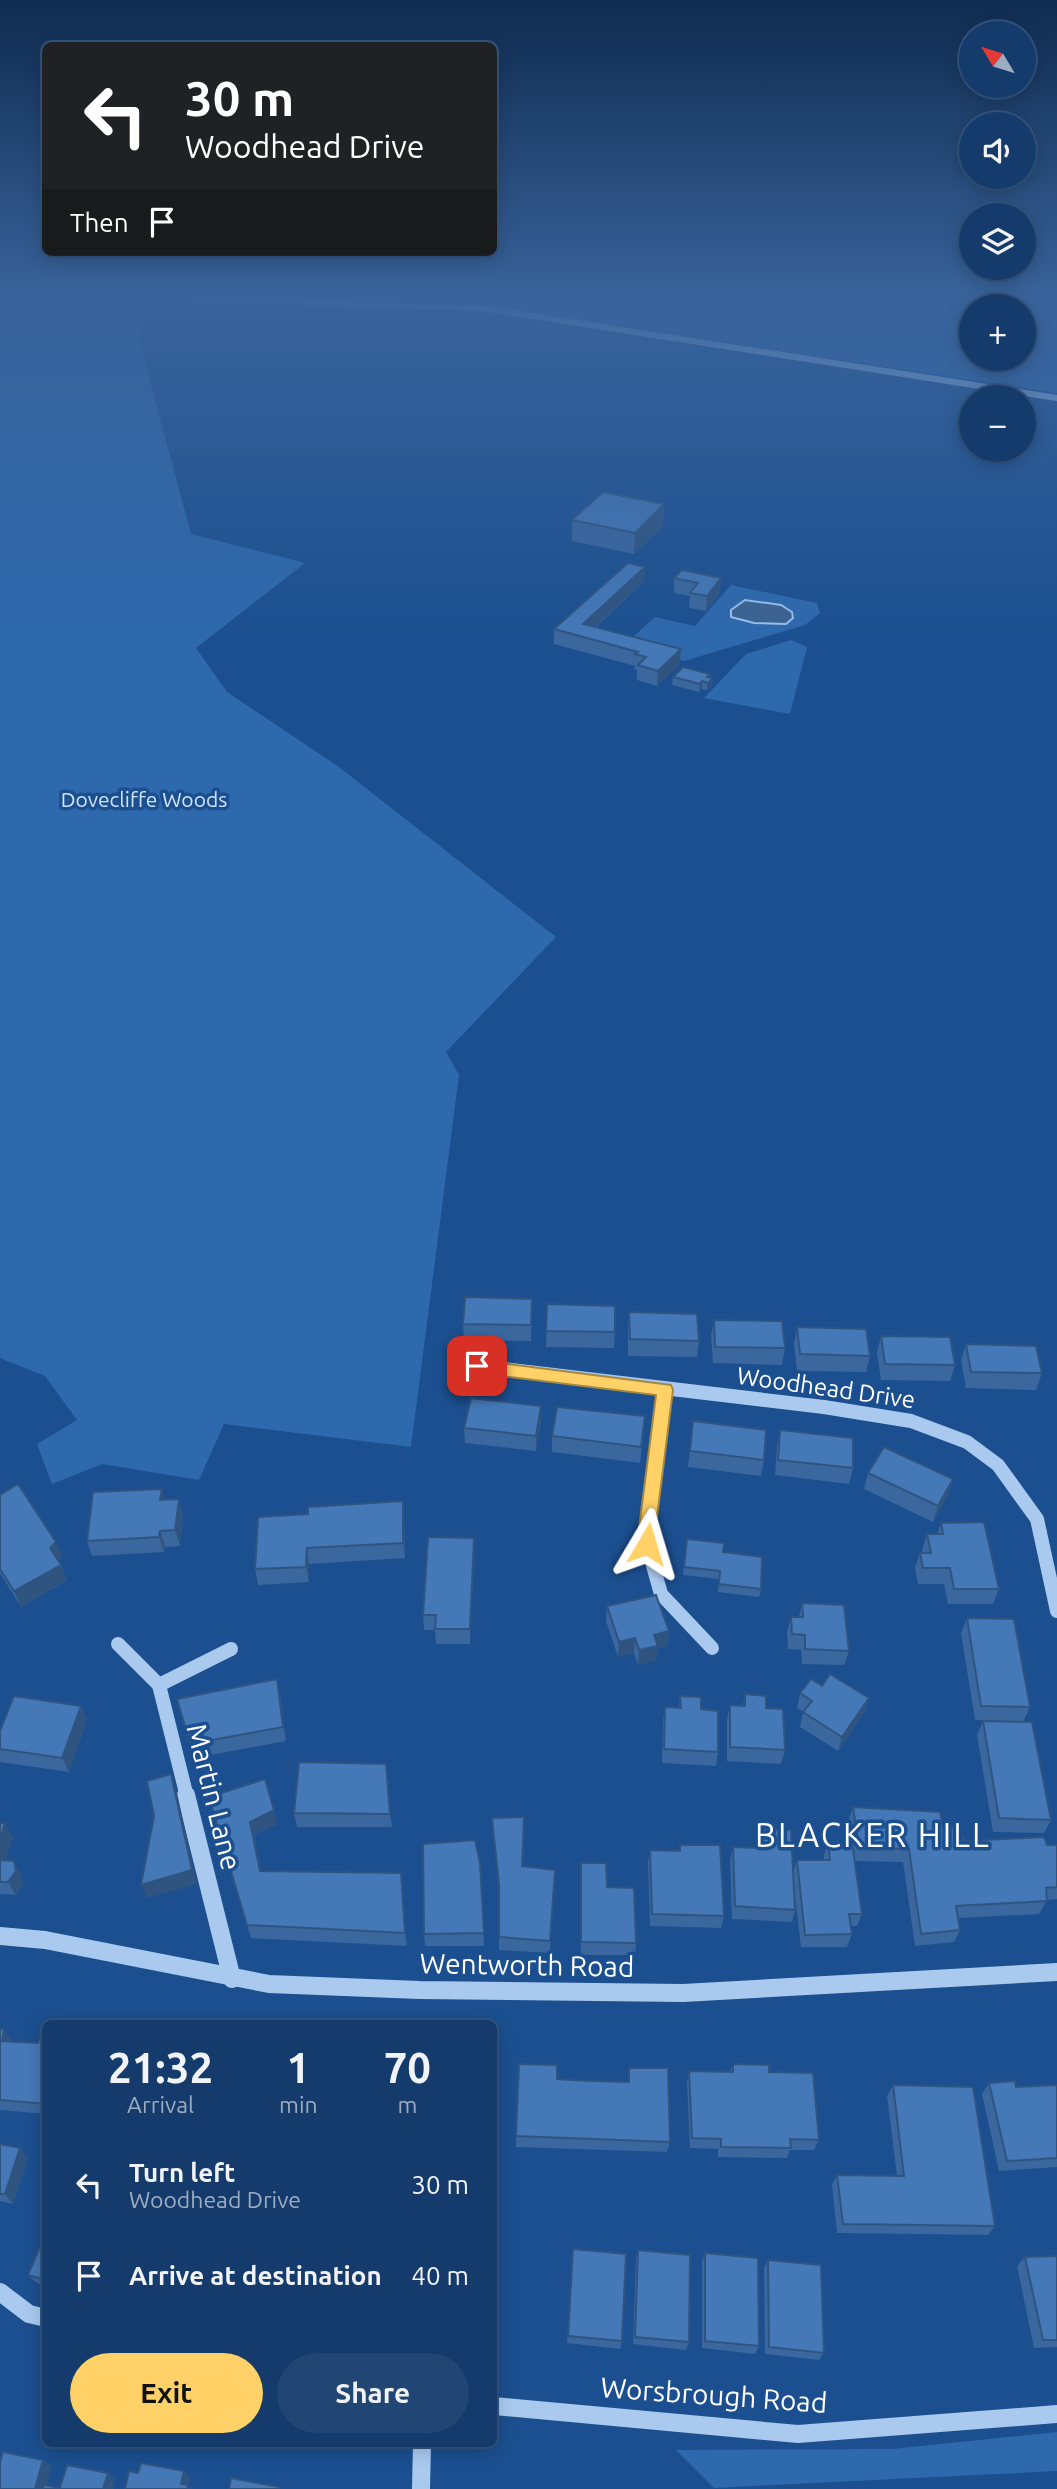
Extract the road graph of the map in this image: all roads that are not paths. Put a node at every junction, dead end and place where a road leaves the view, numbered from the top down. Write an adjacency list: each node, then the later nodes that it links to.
1 (477, 1366): 2 (street, Woodhead Drive)
2 (665, 1390): 3 (street, Woodhead Drive); 5 (street)
3 (1057, 1611)
4 (118, 1644): 7 (street)
5 (712, 1648)
6 (231, 1649): 7 (street)
7 (159, 1685): 10 (street, Martin Lane)
8 (0, 1936): 10 (street, Wentworth Road)
9 (1057, 1972): 10 (street, Wentworth Road)
10 (232, 1979)
11 (0, 2292): 12 (street)
12 (42, 2317)
13 (497, 2406): 14 (street, Worsbrough Road)
14 (1057, 2414)
15 (422, 2447): 16 (street)
16 (421, 2489)

